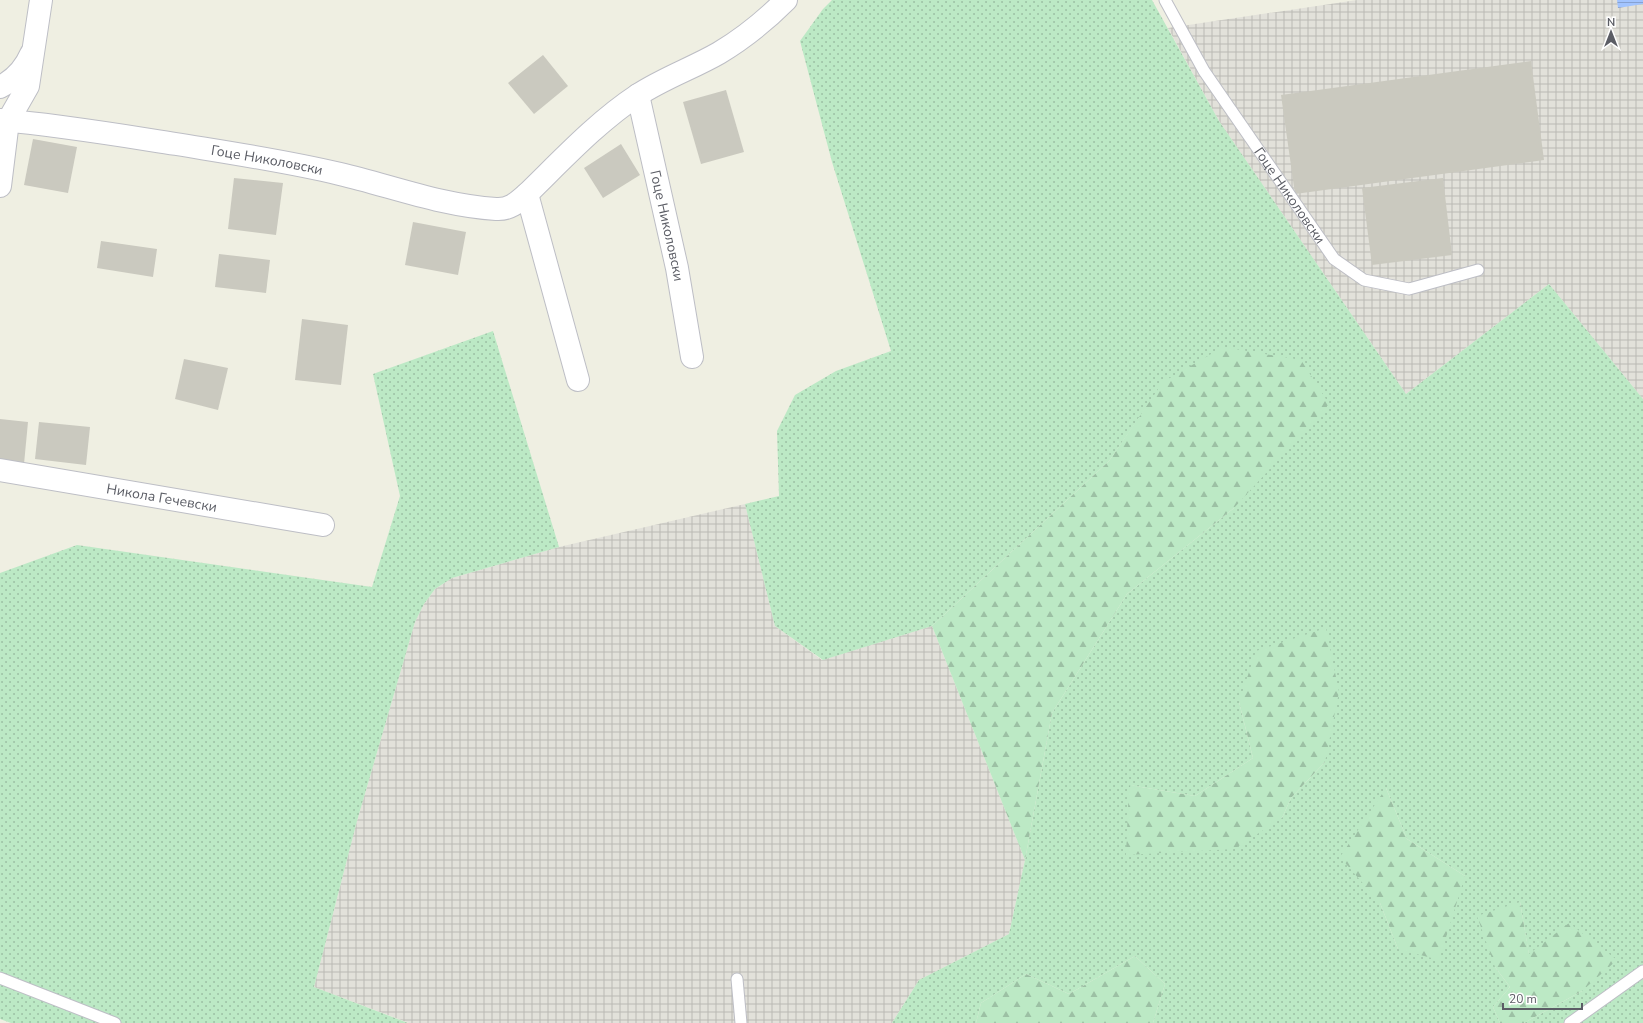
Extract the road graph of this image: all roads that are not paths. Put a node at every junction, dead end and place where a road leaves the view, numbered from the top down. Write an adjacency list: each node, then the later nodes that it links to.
1 (41, 0): 4 (street)
2 (786, 0): 6 (street, Гоце Николовски)
3 (1165, 0): 10 (lane, Гоце Николовски)
4 (34, 48): 5 (street); 7 (street)
5 (0, 87)
6 (638, 95): 9 (street, Гоце Николовски); 11 (street, Гоце Николовски)
7 (4, 120): 8 (street); 9 (street, Гоце Николовски)
8 (0, 186)
9 (527, 194): 12 (street)
10 (1478, 270)
11 (692, 358)
12 (578, 380)
13 (0, 470): 14 (street, Никола Гечевски)
14 (323, 525)
15 (1643, 971): 20 (lane)
16 (0, 978): 18 (lane)
17 (738, 979): 19 (lane)
18 (114, 1023)
19 (741, 1023)
20 (1570, 1023)

